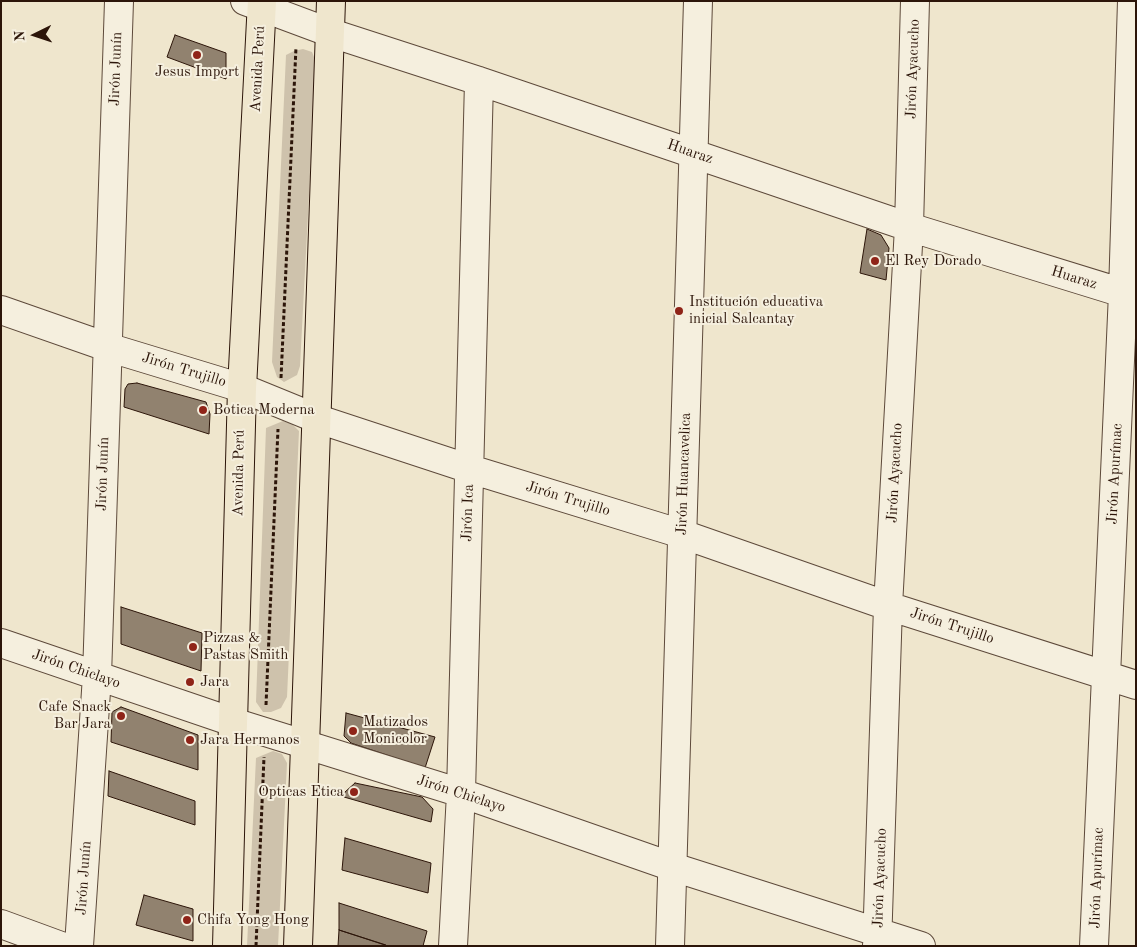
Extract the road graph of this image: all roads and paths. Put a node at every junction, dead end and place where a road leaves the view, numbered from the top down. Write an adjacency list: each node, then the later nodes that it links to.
1 (119, 1): 14 (street, Jirón Junín)
2 (332, 1): 8 (main road)
3 (698, 1): 10 (street, Jirón Huancavelica)
4 (915, 1): 11 (street, Jirón Ayacucho)
5 (1132, 1): 12 (street, Jirón Apurímac)
6 (256, 3): 7 (street, Huaraz); 15 (main road, Avenida Perú)
7 (297, 22): 8 (street, Huaraz); 16 (path)
8 (330, 33): 9 (street, Huaraz); 17 (main road)
9 (480, 81): 10 (street, Huaraz); 18 (street, Jirón Ica)
10 (693, 152): 11 (street, Huaraz); 19 (street, Jirón Huancavelica)
11 (909, 227): 12 (street, Huaraz); 20 (street, Jirón Ayacucho)
12 (1129, 295): 23 (street, Jirón Apurímac)
13 (1, 310): 14 (street, Jirón Trujillo)
14 (107, 347): 15 (street, Jirón Trujillo); 22 (street, Jirón Junín)
15 (242, 388): 16 (street, Jirón Trujillo); 25 (main road, Avenida Perú)
16 (280, 402): 17 (street, Jirón Trujillo); 26 (path)
17 (318, 419): 18 (street, Jirón Trujillo); 27 (main road)
18 (470, 469): 19 (street, Jirón Trujillo); 28 (street, Jirón Ica)
19 (682, 534): 20 (street, Jirón Trujillo); 29 (street, Jirón Huancavelica)
20 (888, 606): 23 (street, Jirón Trujillo); 31 (street, Jirón Ayacucho)
21 (1, 643): 22 (street, Jirón Chiclayo)
22 (97, 676): 25 (street, Jirón Chiclayo); 33 (street, Jirón Junín)
23 (1106, 676): 24 (street, Jirón Trujillo); 40 (street, Jirón Apurímac)
24 (1136, 686)
25 (233, 722): 26 (street, Jirón Chiclayo); 34 (main road, Avenida Perú)
26 (265, 731): 27 (street, Jirón Chiclayo); 35 (path)
27 (307, 744): 28 (street, Jirón Chiclayo); 36 (main road)
28 (461, 793): 29 (street, Jirón Chiclayo); 37 (street, Jirón Ica)
29 (674, 868): 31 (street, Jirón Chiclayo); 38 (street, Jirón Huancavelica)
30 (1, 924): 32 (street)
31 (878, 939): 39 (street, Jirón Chiclayo)
32 (61, 946)
33 (80, 946)
34 (227, 946)
35 (256, 946)
36 (298, 946)
37 (453, 946)
38 (670, 946)
39 (921, 946)
40 (1094, 946)

